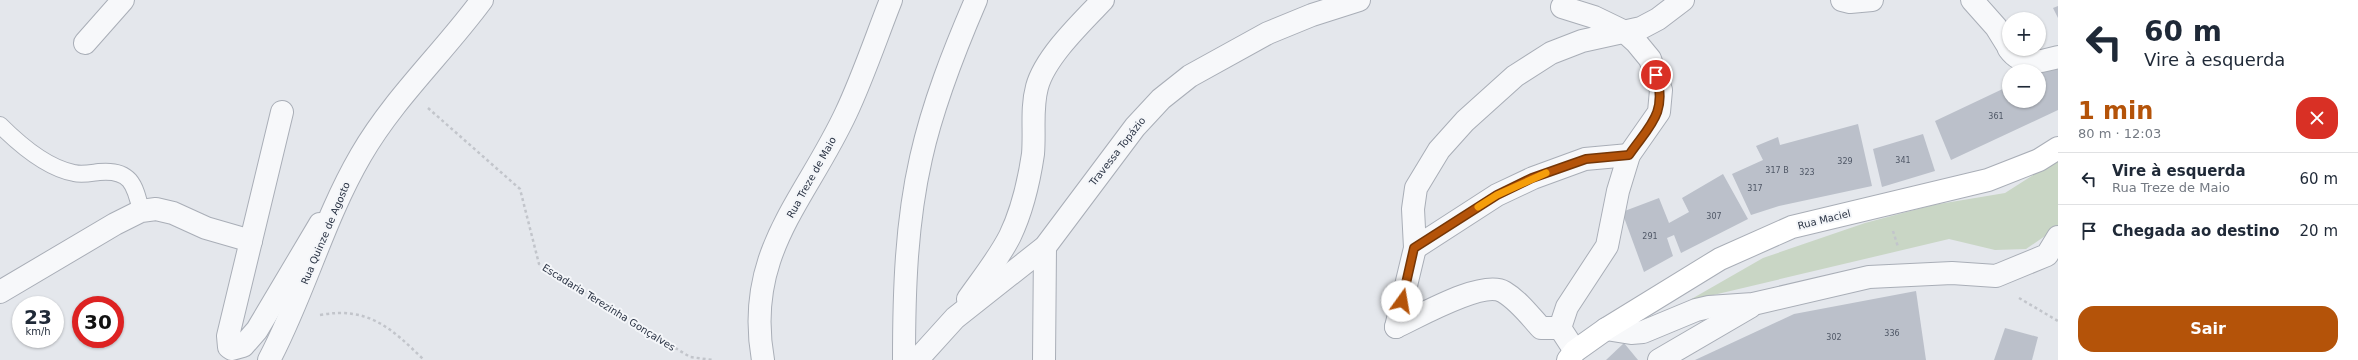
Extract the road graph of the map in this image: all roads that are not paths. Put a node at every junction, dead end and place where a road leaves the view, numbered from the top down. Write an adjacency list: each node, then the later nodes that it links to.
1 (123, 0): 14 (street)
2 (482, 0): 21 (street, Rua Quinze de Agosto)
3 (891, 0): 34 (street, Rua Treze de Maio)
4 (976, 0): 35 (street)
5 (1103, 0): 29 (street)
6 (1359, 0): 25 (street, Travessa Topázio)
7 (1683, 0): 12 (street)
8 (1842, 0): 9 (street)
9 (1872, 0)
10 (1972, 0): 13 (street)
11 (1562, 7): 12 (street)
12 (1625, 32): 20 (street); 26 (street)
13 (2002, 37)
14 (86, 44)
15 (2017, 56): 16 (street)
16 (2058, 57)
17 (282, 112): 24 (street)
18 (0, 125): 22 (lane)
19 (2058, 148): 31 (main road, Rua Maciel)
20 (1629, 155): 26 (street); 30 (street)
21 (344, 186): 24 (street); 33 (street, Rua Quinze de Agosto)
22 (141, 211): 24 (street); 27 (street)
23 (2058, 236): 28 (street)
24 (251, 241)
25 (1045, 247): 29 (street, Travessa Topázio); 37 (street)
26 (1414, 248): 30 (street)
27 (0, 292)
28 (1753, 304): 31 (street); 38 (street)
29 (955, 318): 36 (street, Travessa Topázio)
30 (1560, 328): 32 (street)
31 (1606, 329): 32 (main road, Rua Maciel)
32 (1571, 356)
33 (269, 360)
34 (763, 360)
35 (904, 360)
36 (917, 360)
37 (1044, 360)
38 (1659, 360)

